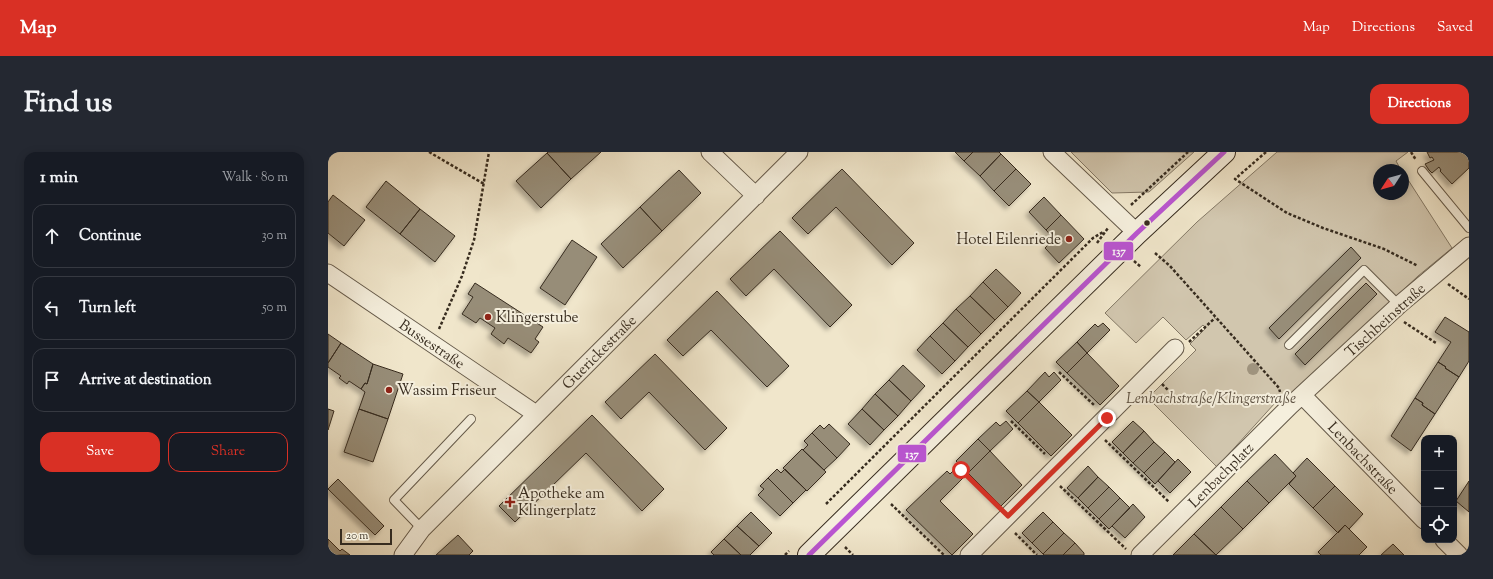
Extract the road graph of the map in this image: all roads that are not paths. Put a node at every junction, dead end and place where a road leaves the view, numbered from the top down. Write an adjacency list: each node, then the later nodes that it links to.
1 (710, 152): 6 (street)
2 (799, 152): 6 (street, Guerickestraße)
3 (1052, 152): 8 (street)
4 (1224, 152): 8 (street)
5 (1422, 171): 7 (lane)
6 (756, 196): 15 (street, Guerickestraße)
7 (1469, 228)
8 (1137, 233): 22 (street)
9 (1469, 246): 11 (street, Tischbeinstraße)
10 (328, 273): 15 (street, Bussestraße)
11 (1394, 309): 12 (lane); 14 (street, Tischbeinstraße)
12 (1289, 345)
13 (1174, 348): 23 (street)
14 (1302, 395): 17 (street, Lenbachstraße); 20 (street, Lenbachplatz)
15 (536, 414): 18 (street, Guerickestraße)
16 (472, 419): 18 (lane)
17 (1421, 517)
18 (422, 529): 21 (street, Guerickestraße)
19 (1447, 543): 24 (street)
20 (1133, 552)
21 (403, 555)
22 (809, 555)
23 (969, 555)
24 (1459, 555)

